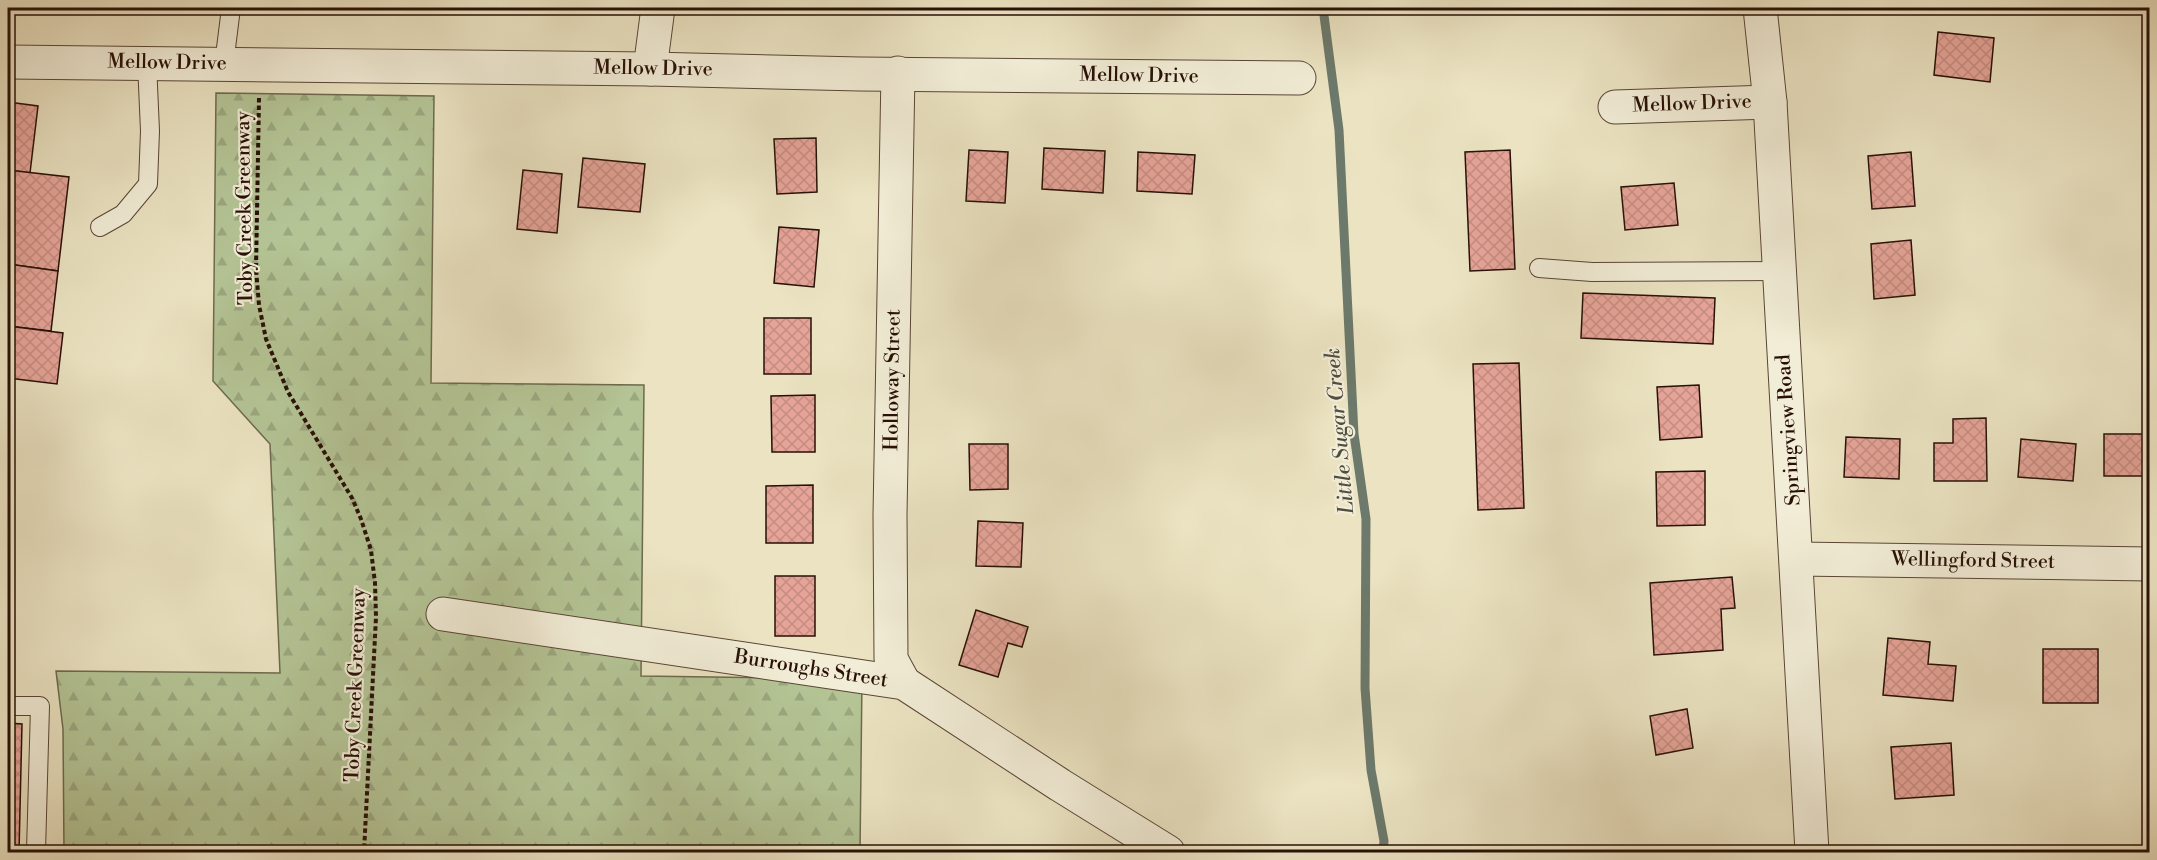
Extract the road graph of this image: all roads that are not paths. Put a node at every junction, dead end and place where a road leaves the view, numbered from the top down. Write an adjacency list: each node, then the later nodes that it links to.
1 (231, 8): 6 (lane)
2 (658, 8): 7 (street)
3 (1760, 8): 10 (street, Springview Road)
4 (8, 62): 5 (street, Mellow Drive)
5 (147, 63): 6 (street, Mellow Drive); 12 (lane)
6 (224, 64): 7 (street, Mellow Drive)
7 (650, 69): 8 (street, Mellow Drive)
8 (898, 73): 9 (street, Mellow Drive); 18 (street, Holloway Street)
9 (1299, 78)
10 (1770, 102): 11 (street, Mellow Drive); 14 (street, Springview Road)
11 (1615, 107)
12 (100, 227)
13 (1539, 268): 14 (lane)
14 (1779, 271): 15 (street, Springview Road)
15 (1797, 559): 16 (street, Wellingford Street); 22 (street, Springview Road)
16 (2150, 564)
17 (443, 614): 18 (street, Burroughs Street)
18 (904, 683): 21 (street, Burroughs Street)
19 (8, 706): 20 (lane)
20 (36, 852)
21 (1168, 852)
22 (1812, 852)

